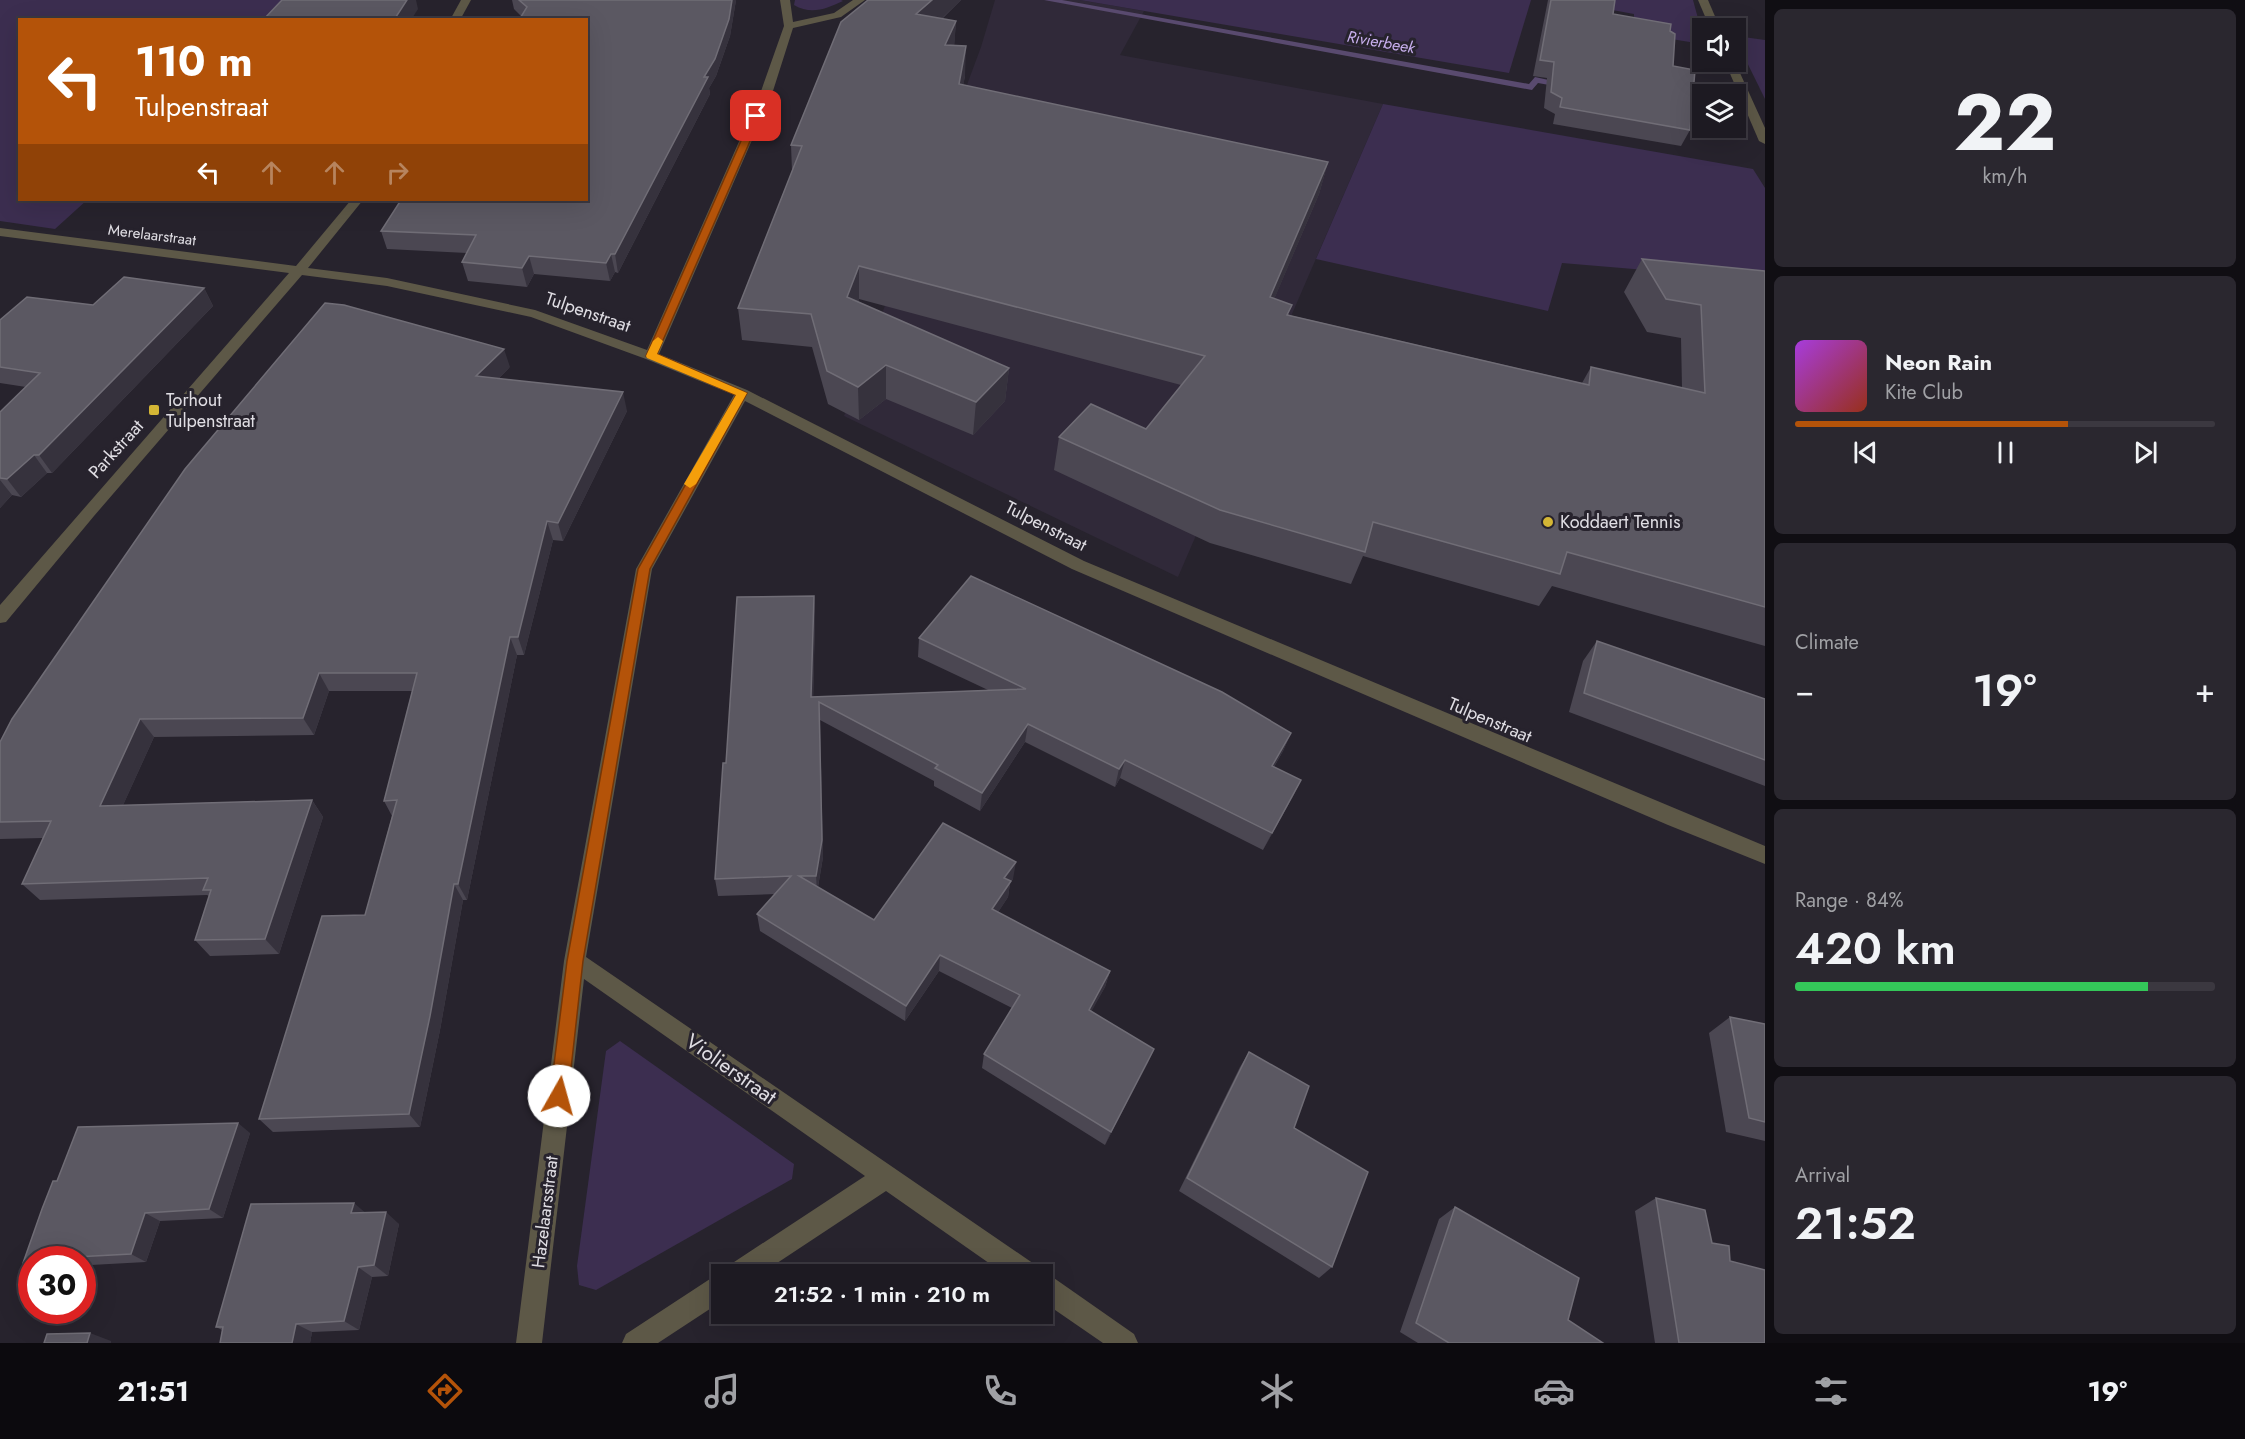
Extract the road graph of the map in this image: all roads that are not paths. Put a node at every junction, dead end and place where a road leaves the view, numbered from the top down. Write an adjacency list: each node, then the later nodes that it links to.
1 (466, 0): 5 (street)
2 (785, 0): 7 (street)
3 (860, 0): 7 (street)
4 (1703, 0): 6 (street)
5 (456, 18)
6 (1711, 18)
7 (789, 26): 13 (street)
8 (1734, 72): 9 (street)
9 (1765, 141)
10 (356, 201): 12 (street, Parkstraat)
11 (0, 232): 12 (street, Merelaarstraat)
12 (301, 270): 13 (street, Tulpenstraat); 15 (street, Parkstraat)
13 (651, 356): 14 (street, Tulpenstraat)
14 (742, 393): 16 (street, Tulpenstraat); 17 (street, Hazelaarsstraat)
15 (0, 617)
16 (1765, 855)
17 (575, 961): 18 (street, Violierstraat); 23 (street, Hazelaarsstraat)
18 (887, 1176): 19 (street); 20 (street, Violierstraat)
19 (754, 1264)
20 (1012, 1264)
21 (711, 1293): 24 (street)
22 (1053, 1293): 25 (street)
23 (529, 1343)
24 (634, 1343)
25 (1125, 1343)

